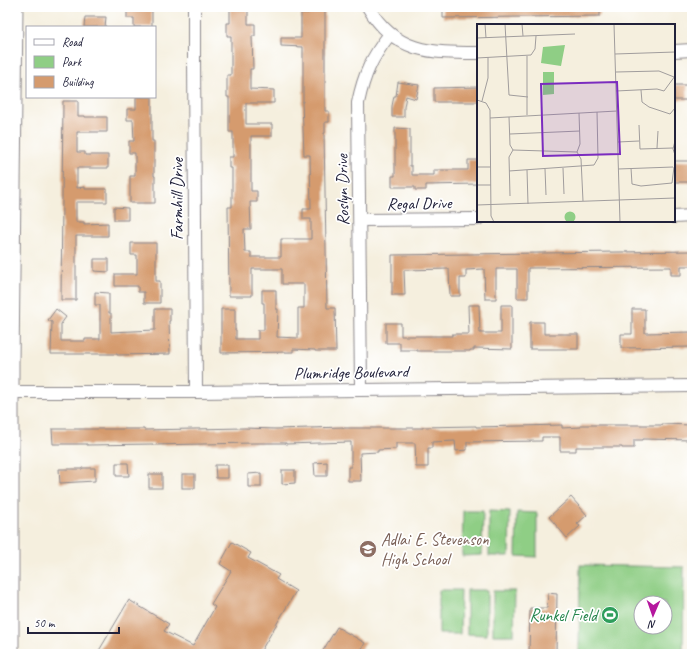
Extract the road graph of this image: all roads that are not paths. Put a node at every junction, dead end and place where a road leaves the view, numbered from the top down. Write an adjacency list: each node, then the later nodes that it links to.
1 (15, 7): 8 (street)
2 (194, 7): 16 (street, Farmhill Drive)
3 (368, 7): 4 (street)
4 (390, 34): 7 (street); 12 (street, Roslyn Drive)
5 (692, 50): 6 (street)
6 (675, 51)
7 (477, 53)
8 (11, 109): 15 (street)
9 (692, 216): 10 (street)
10 (675, 217)
11 (477, 219): 12 (street, Regal Drive)
12 (360, 220): 14 (street, Roslyn Drive)
13 (692, 386): 14 (street, Plumridge Boulevard)
14 (361, 389): 16 (street, Plumridge Boulevard)
15 (11, 392): 16 (street, Plumridge Boulevard); 17 (street)
16 (196, 392)
17 (9, 581): 18 (street)
18 (11, 654)

